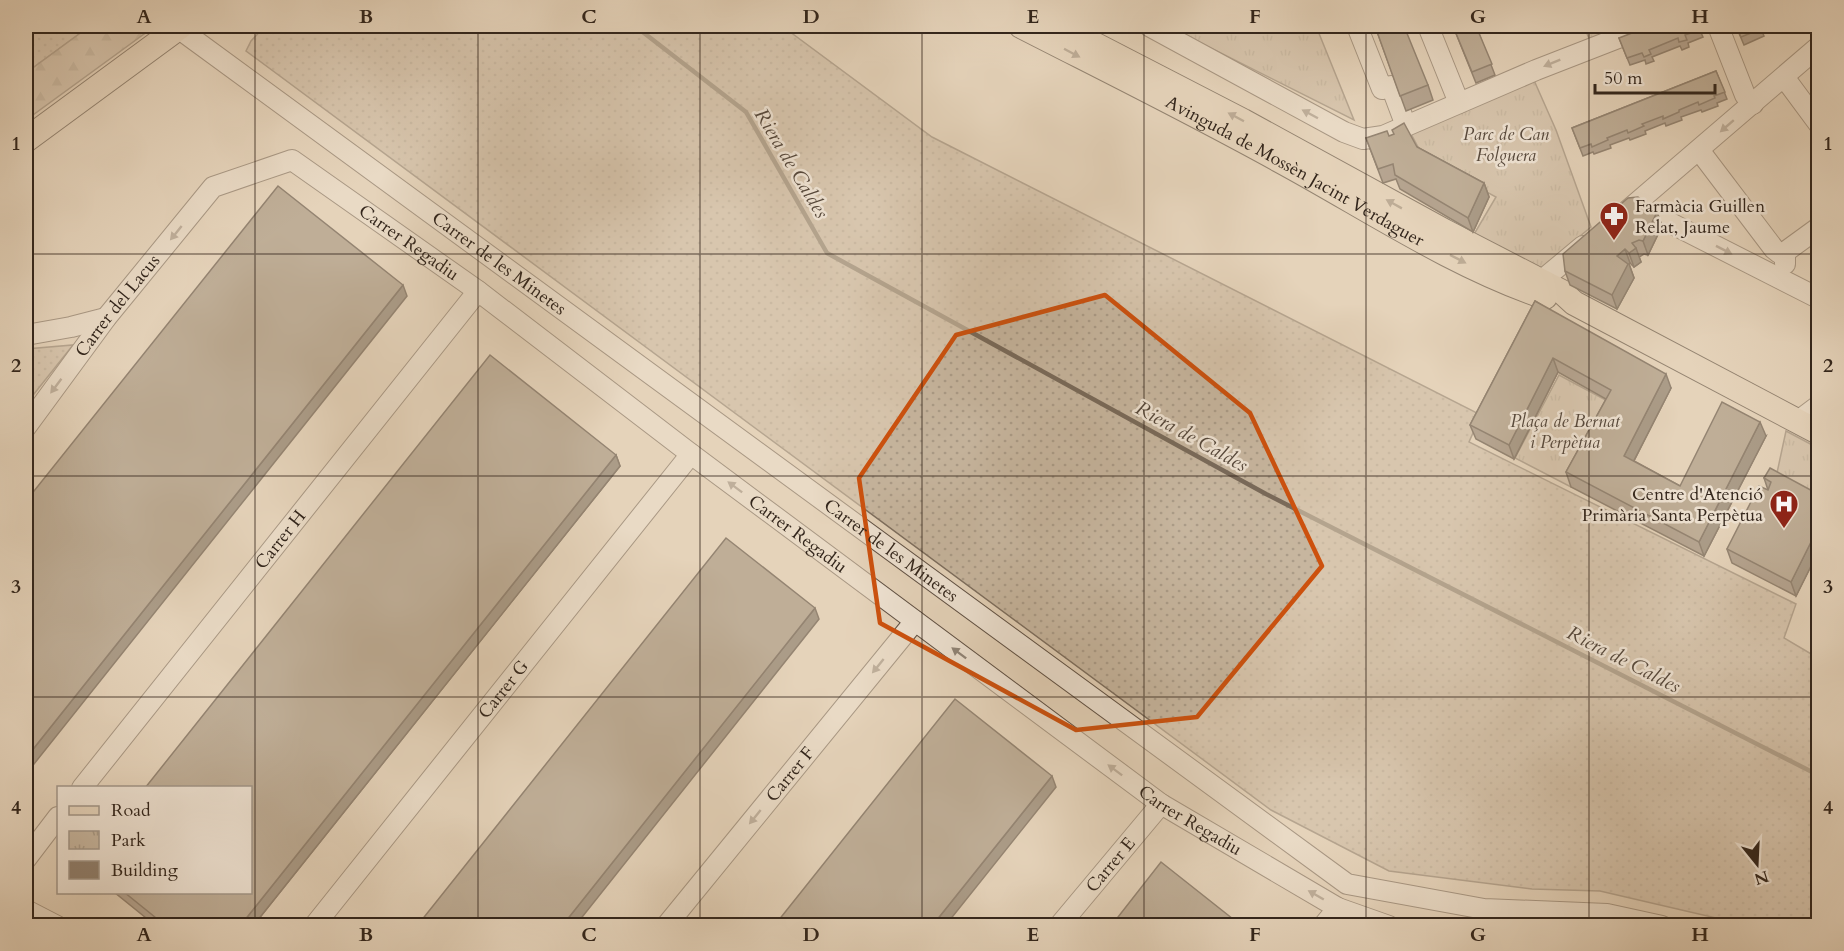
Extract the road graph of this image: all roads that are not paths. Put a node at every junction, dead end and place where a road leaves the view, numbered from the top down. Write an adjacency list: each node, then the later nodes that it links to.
1 (1021, 26): 25 (main road, Avinguda de Mossèn Jacint Verdaguer, one-way to 25)
2 (1059, 26): 21 (main road, Avinguda de Mossèn Jacint Verdaguer, one-way to 2)
3 (1149, 26): 14 (street, one-way to 3)
4 (1357, 26): 14 (street)
5 (1428, 26): 11 (street)
6 (1649, 26): 11 (street, one-way to 11)
7 (1718, 26): 12 (street)
8 (179, 27): 15 (main road); 39 (street, Carrer de les Minetes)
9 (1818, 47): 10 (street)
10 (1784, 77): 12 (street); 13 (street)
11 (1459, 103): 14 (street)
12 (1753, 104): 16 (street, one-way to 16)
13 (1818, 123)
14 (1406, 126)
15 (26, 140)
16 (1699, 150): 18 (street); 20 (street)
17 (213, 187): 23 (street, Carrer Regadiu); 26 (street, Carrer del Lacus, one-way to 26)
18 (1634, 204): 21 (street); 22 (street, one-way to 22)
19 (1818, 228): 20 (street)
20 (1785, 252): 22 (street)
21 (1541, 281): 25 (main road, Avinguda de Mossèn Jacint Verdaguer)
22 (1797, 287): 24 (street)
23 (478, 291): 31 (street, Carrer Regadiu); 33 (street, Carrer H)
24 (1818, 298)
25 (1574, 303): 30 (main road, Avinguda de Mossèn Jacint Verdaguer)
26 (106, 318): 27 (street); 29 (street, Carrer del Lacus, one-way to 29)
27 (26, 335)
28 (1818, 406): 30 (street)
29 (26, 427)
30 (1808, 427)
31 (691, 454): 32 (street, Carrer Regadiu, one-way to 31); 41 (street, Carrer G)
32 (915, 621): 34 (street, Carrer Regadiu, one-way to 32); 42 (street, Carrer F, one-way to 42)
33 (84, 786)
34 (1161, 804): 37 (street, Carrer Regadiu, one-way to 34); 43 (street, Carrer E)
35 (57, 818): 36 (street)
36 (26, 859)
37 (1338, 908): 44 (street); 45 (street, Carrer Regadiu)
38 (26, 910): 40 (street)
39 (1603, 920): 46 (street, Carrer de les Minetes)
40 (57, 926)
41 (314, 926)
42 (666, 926)
43 (1059, 926)
44 (1323, 926)
45 (1389, 926)
46 (1662, 926)

